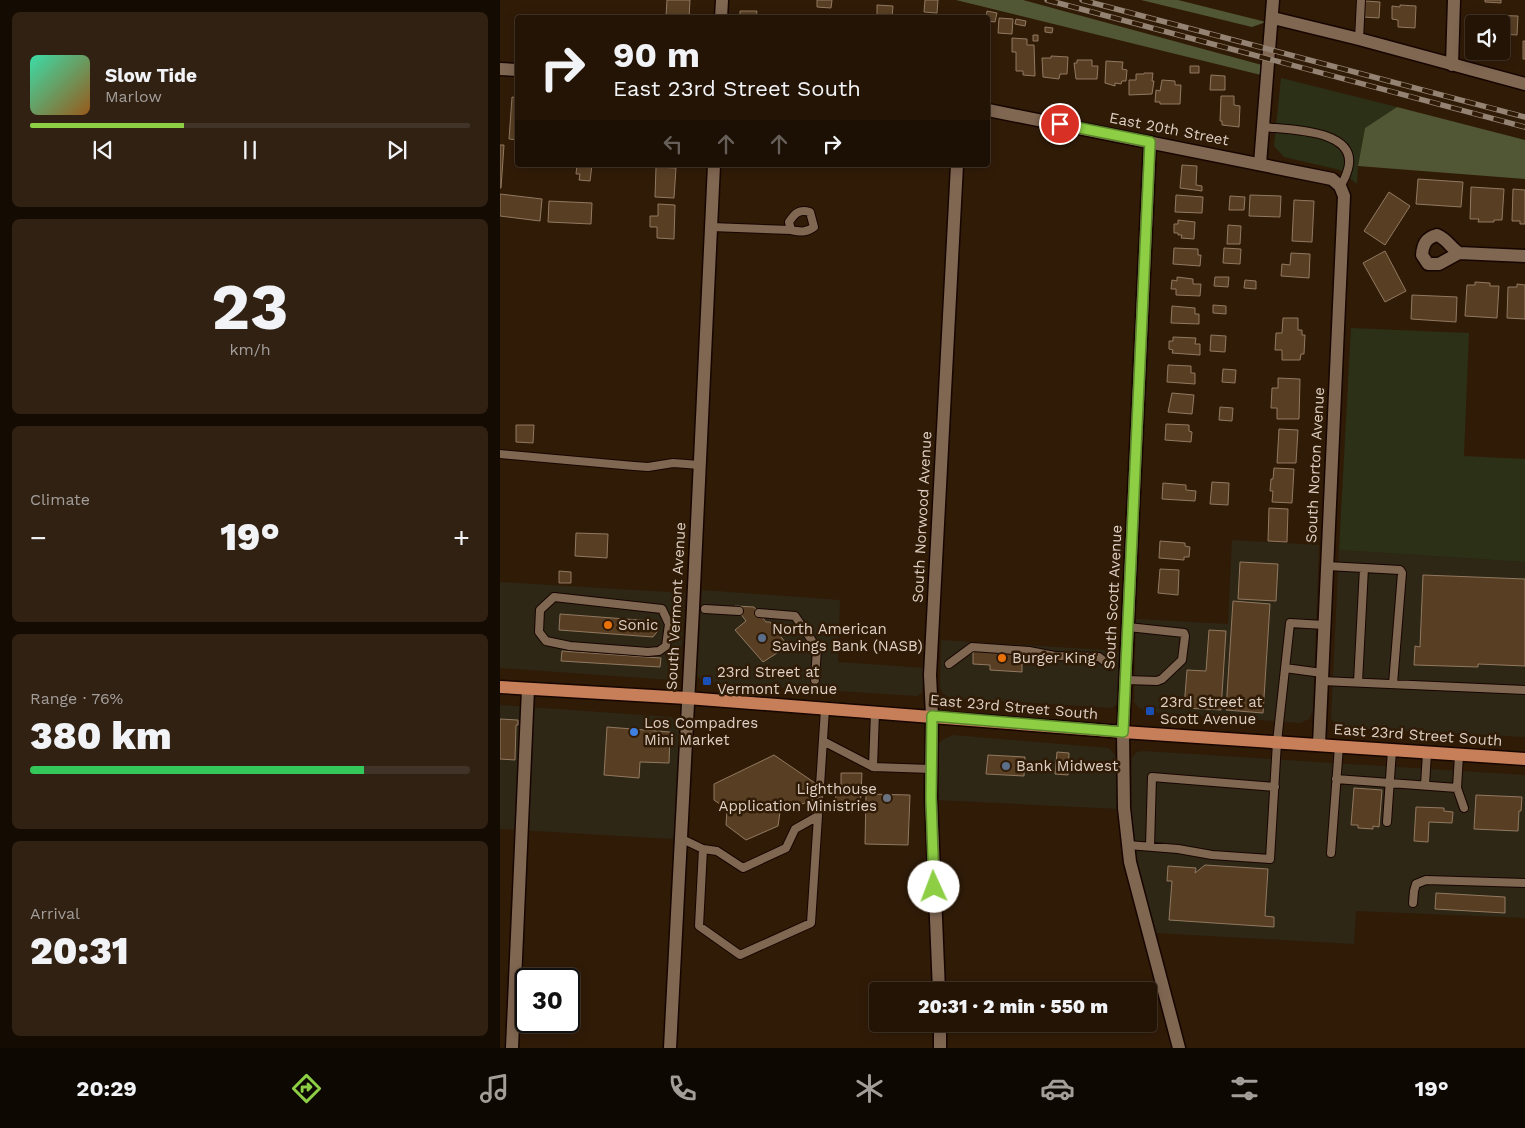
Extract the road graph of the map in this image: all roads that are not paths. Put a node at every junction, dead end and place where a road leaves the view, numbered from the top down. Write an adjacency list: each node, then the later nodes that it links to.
1 (722, 0): 5 (street)
2 (1273, 0): 6 (street)
3 (1361, 0): 7 (lane)
4 (1454, 0): 8 (street)
5 (721, 15)
6 (1273, 18): 7 (street); 13 (street)
7 (1359, 39): 8 (street)
8 (1452, 65): 11 (street)
9 (500, 69): 10 (street)
10 (515, 70)
11 (1525, 84)
12 (990, 110): 14 (street, East 20th Street)
13 (1263, 126): 15 (street); 18 (lane)
14 (1150, 142): 15 (street, East 20th Street); 31 (street, South Scott Avenue)
15 (1260, 164): 18 (street, East 20th Street)
16 (714, 167): 19 (street, South Vermont Avenue)
17 (957, 167): 47 (street, South Norwood Avenue)
18 (1340, 186): 25 (street, South Norton Avenue)
19 (711, 227): 20 (lane); 24 (street, South Vermont Avenue)
20 (791, 230)
21 (1459, 253): 22 (street)
22 (1525, 256)
23 (500, 454): 24 (lane)
24 (700, 464): 44 (street, South Vermont Avenue)
25 (1327, 566): 26 (lane); 30 (street, South Norton Avenue)
26 (1364, 568): 39 (lane); 40 (lane)
27 (705, 609): 28 (lane)
28 (739, 611)
29 (759, 613): 37 (lane)
30 (1324, 625): 35 (lane); 36 (street, South Norton Avenue)
31 (1128, 627): 38 (street, South Scott Avenue); 38 (lane)
32 (659, 651): 32 (lane)
33 (949, 664): 34 (lane)
34 (1110, 666)
35 (1285, 668): 36 (lane); 50 (lane)
36 (1322, 677): 39 (lane); 51 (street, South Norton Avenue)
37 (815, 680)
38 (1126, 680): 48 (street, South Scott Avenue)
39 (1358, 682): 40 (lane)
40 (1394, 684): 43 (lane)
41 (500, 687): 42 (main road, East 23rd Street South)
42 (528, 689): 44 (main road, East 23rd Street South); 76 (street)
43 (1525, 690)
44 (688, 698): 45 (main road, East 23rd Street South); 67 (street, South Vermont Avenue)
45 (825, 709): 46 (main road, East 23rd Street South); 49 (lane)
46 (875, 712): 47 (main road, East 23rd Street South); 57 (lane)
47 (932, 716): 48 (main road, East 23rd Street South); 58 (street, South Norwood Avenue)
48 (1123, 732): 50 (main road, East 23rd Street South); 68 (street, South Scott Avenue)
49 (823, 741): 57 (lane); 65 (lane)
50 (1277, 742): 51 (main road, East 23rd Street South); 62 (lane)
51 (1319, 745): 52 (main road, East 23rd Street South)
52 (1339, 746): 53 (main road, East 23rd Street South); 59 (lane)
53 (1392, 750): 54 (main road, East 23rd Street South); 60 (lane)
54 (1427, 752): 55 (main road, East 23rd Street South); 61 (lane)
55 (1459, 755): 56 (main road, East 23rd Street South); 63 (lane)
56 (1525, 759)
57 (873, 767): 58 (lane)
58 (931, 769): 74 (street, South Norwood Avenue)
59 (1336, 779): 60 (lane); 71 (lane)
60 (1390, 783): 61 (lane); 66 (lane)
61 (1425, 785): 63 (lane)
62 (1275, 787): 69 (lane); 69 (lane)
63 (1457, 788): 64 (lane)
64 (1464, 808)
65 (818, 816): 70 (lane); 70 (lane)
66 (1387, 822)
67 (680, 838): 70 (lane); 77 (street, South Vermont Avenue)
68 (1128, 844): 69 (lane); 79 (street, South Scott Avenue)
69 (1150, 846)
70 (703, 849)
71 (1332, 853)
72 (1525, 883): 73 (lane)
73 (1413, 902)
74 (938, 982)
75 (940, 1032): 78 (street)
76 (512, 1048)
77 (670, 1048)
78 (940, 1048)
79 (1178, 1048)

